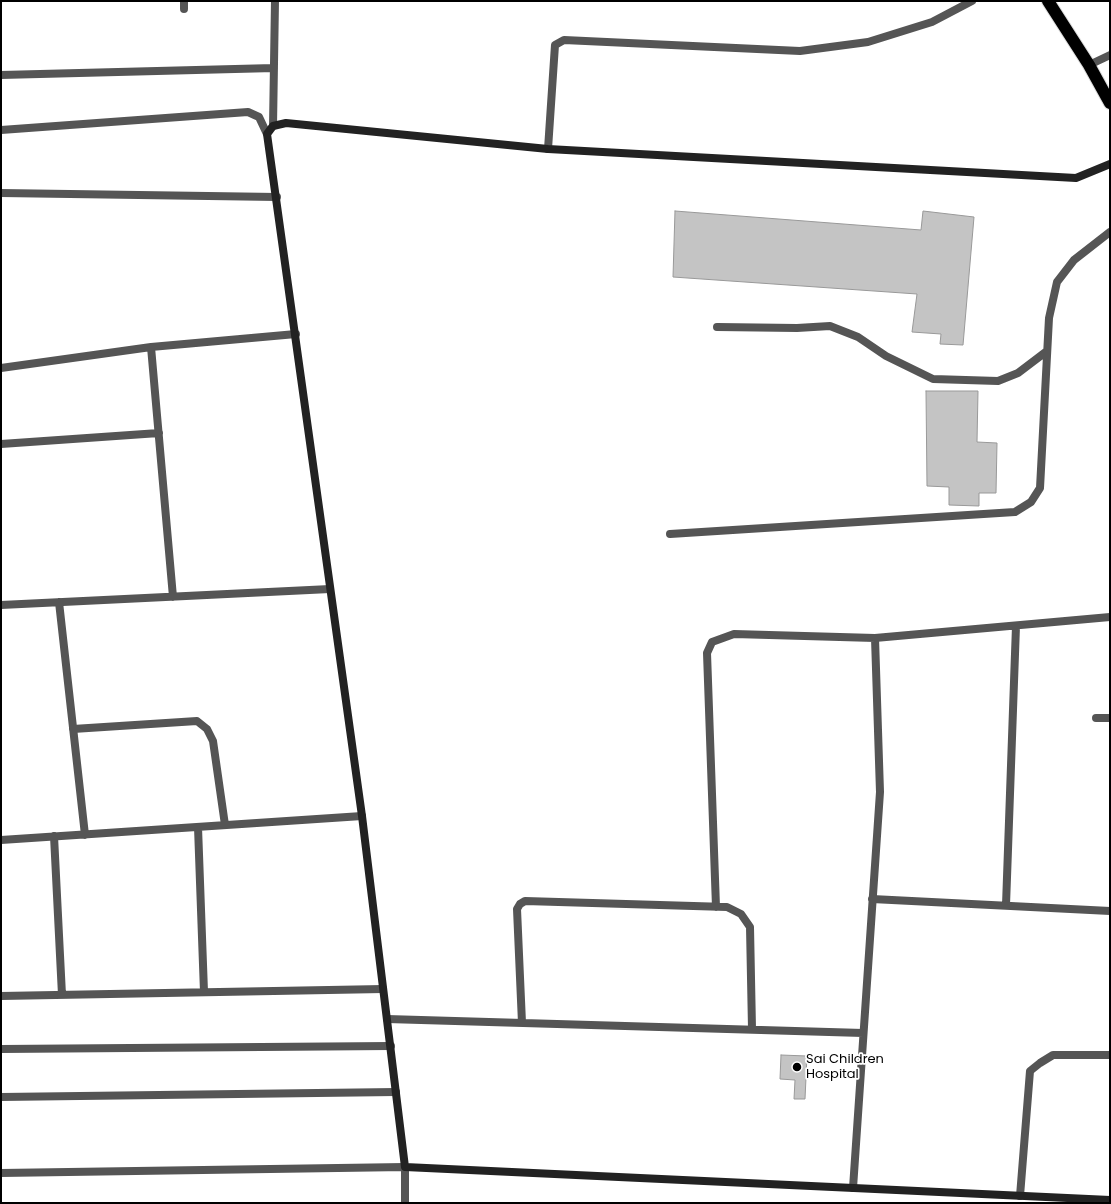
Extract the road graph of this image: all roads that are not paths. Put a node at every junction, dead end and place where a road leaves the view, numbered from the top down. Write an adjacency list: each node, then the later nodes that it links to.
1 (275, 1): 6 (street)
2 (972, 1): 12 (street)
3 (1048, 1): 5 (highway)
4 (1110, 55): 5 (street)
5 (1089, 65): 8 (highway)
6 (274, 68): 7 (street); 9 (street)
7 (1, 75)
8 (1110, 103)
9 (273, 126): 11 (street); 12 (street)
10 (1, 130): 11 (street)
11 (267, 134): 15 (street)
12 (548, 149): 13 (street)
13 (1110, 164)
14 (1, 193): 15 (street)
15 (277, 197): 18 (street)
16 (1110, 232): 20 (street)
17 (717, 327): 20 (street)
18 (296, 334): 19 (street); 25 (street)
19 (151, 347): 21 (street); 22 (street)
20 (1048, 351): 24 (street)
21 (1, 368)
22 (159, 433): 23 (street); 26 (street)
23 (1, 444)
24 (670, 534)
25 (330, 589): 26 (street); 35 (street)
26 (173, 596): 27 (street)
27 (59, 602): 28 (street); 34 (street)
28 (1, 605)
29 (1110, 617): 30 (street)
30 (1016, 626): 31 (street); 42 (street)
31 (875, 638): 41 (street); 43 (street)
32 (1096, 718): 33 (street)
33 (1110, 718)
34 (74, 729): 36 (street); 38 (street)
35 (362, 816): 36 (street); 45 (street)
36 (225, 826): 37 (street)
37 (198, 827): 38 (street); 46 (street)
38 (85, 835): 39 (street)
39 (54, 836): 40 (street); 47 (street)
40 (1, 840)
41 (872, 899): 42 (street); 52 (street)
42 (1006, 905): 44 (street)
43 (716, 907): 50 (street); 51 (street)
44 (1110, 911)
45 (383, 989): 46 (street); 49 (street)
46 (204, 992): 47 (street)
47 (62, 995): 48 (street)
48 (1, 996)
49 (387, 1019): 50 (street); 53 (street)
50 (522, 1023): 51 (street)
51 (752, 1029): 52 (street)
52 (863, 1032): 60 (street)
53 (390, 1046): 54 (street); 56 (street)
54 (1, 1049)
55 (1110, 1055): 61 (street)
56 (396, 1092): 57 (street); 58 (street)
57 (1, 1097)
58 (405, 1167): 59 (street); 60 (street); 63 (street)
59 (1, 1173)
60 (853, 1188): 61 (street)
61 (1020, 1196): 62 (street)
62 (1110, 1200)
63 (405, 1203)

